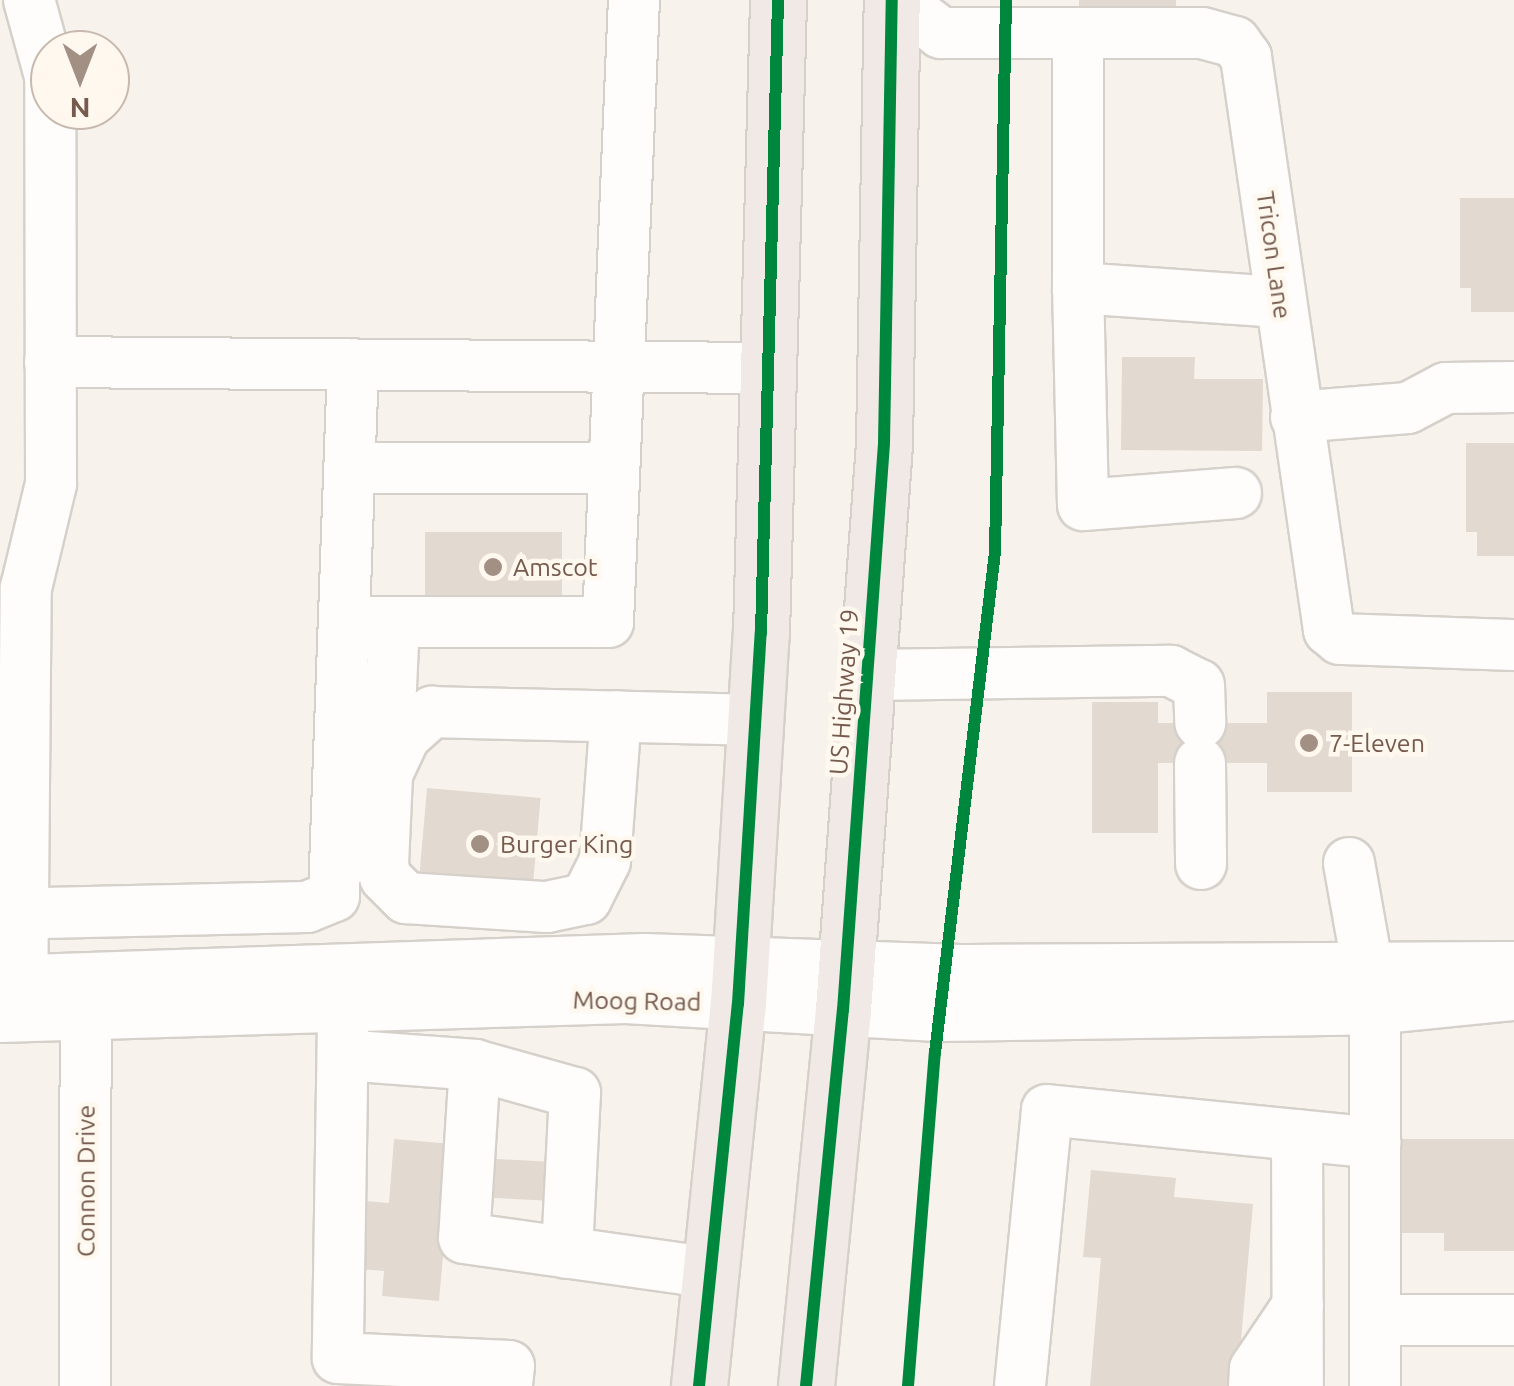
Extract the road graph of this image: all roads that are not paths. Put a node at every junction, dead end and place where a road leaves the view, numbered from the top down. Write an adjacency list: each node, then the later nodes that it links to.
1 (29, 0): 9 (street)
2 (634, 0): 11 (street)
3 (778, 0): 12 (highway)
4 (895, 0): 6 (street, Tricon Lane); 21 (highway, US Highway 19)
5 (1221, 19): 6 (street, Tricon Lane); 8 (street, Tricon Lane)
6 (1048, 22): 7 (street)
7 (1078, 288): 8 (street); 17 (street)
8 (1280, 302): 14 (street, Tricon Lane)
9 (50, 362): 10 (street); 27 (street)
10 (353, 364): 11 (street); 15 (street)
11 (619, 366): 12 (street); 16 (street)
12 (771, 368): 23 (highway)
13 (1514, 387): 14 (street)
14 (1296, 417): 20 (street, Tricon Lane)
15 (350, 468): 16 (street); 18 (street)
16 (614, 468): 19 (street)
17 (1236, 492)
18 (344, 622): 19 (street); 27 (street)
19 (394, 622): 24 (street)
20 (1514, 646)
21 (868, 675): 26 (street); 31 (highway, US Highway 19)
22 (616, 716): 23 (street); 24 (street); 24 (street)
23 (755, 720): 29 (highway)
24 (388, 774)
25 (1349, 863): 30 (street)
26 (1201, 864)
27 (11, 914): 34 (street)
28 (1514, 967): 30 (street, Moog Road)
29 (739, 984): 31 (street, Moog Road); 33 (street, Moog Road); 35 (street, Moog Road); 41 (highway)
30 (1372, 986): 31 (street, Moog Road); 32 (street, Moog Road); 39 (street)
31 (844, 988): 49 (highway, US Highway 19)
32 (1514, 995)
33 (86, 997): 34 (street, Moog Road); 35 (street, Moog Road); 47 (street, Connon Drive)
34 (11, 998)
35 (343, 1006): 36 (street)
36 (343, 1055): 37 (street); 45 (street)
37 (475, 1065): 40 (street); 40 (street)
38 (1297, 1135): 39 (street); 42 (street); 50 (street)
39 (1374, 1142): 43 (street)
40 (567, 1253): 41 (street)
41 (712, 1273): 48 (highway)
42 (1298, 1304): 51 (street); 52 (street)
43 (1375, 1320): 44 (street); 53 (street)
44 (1514, 1320)
45 (338, 1372): 46 (street)
46 (508, 1376)
47 (85, 1386)
48 (699, 1386)
49 (806, 1386)
50 (1020, 1386)
51 (1254, 1386)
52 (1298, 1386)
53 (1375, 1386)

